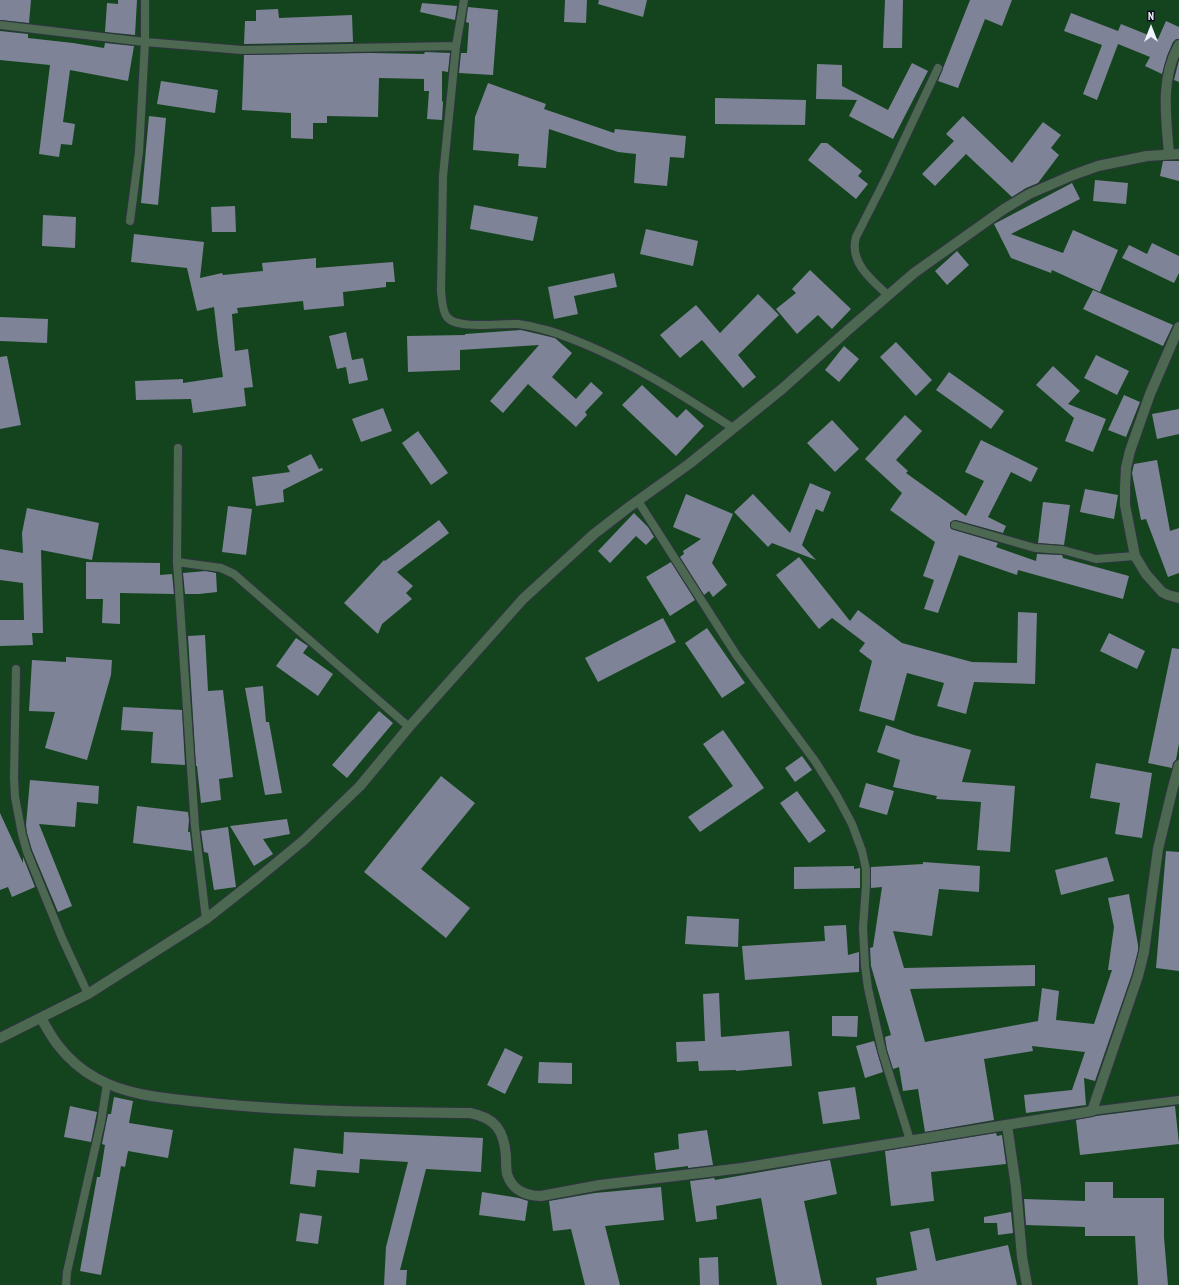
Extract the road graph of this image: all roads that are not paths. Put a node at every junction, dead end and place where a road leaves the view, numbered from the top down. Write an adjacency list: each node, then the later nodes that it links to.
1 (145, 0): 4 (lane)
2 (464, 0): 6 (lane)
3 (0, 25): 4 (lane)
4 (145, 42): 6 (lane); 9 (lane)
5 (1179, 45): 8 (street)
6 (456, 46): 12 (lane)
7 (938, 68): 10 (lane)
8 (1174, 154): 10 (street)
9 (130, 221)
10 (888, 295): 12 (street)
11 (1179, 327): 16 (street)
12 (733, 428): 14 (street)
13 (178, 448): 17 (lane)
14 (638, 501): 20 (street); 30 (lane)
15 (955, 525): 16 (lane)
16 (1135, 556): 18 (street)
17 (177, 562): 20 (lane); 22 (lane)
18 (1179, 598)
19 (16, 669): 23 (lane)
20 (409, 727): 22 (street)
21 (1179, 765): 28 (street)
22 (206, 919): 23 (street)
23 (88, 994): 24 (street)
24 (41, 1018): 25 (street); 26 (street)
25 (0, 1038)
26 (107, 1084): 30 (street); 31 (lane)
27 (1179, 1100): 28 (lane)
28 (1092, 1111): 29 (street)
29 (1007, 1125): 30 (street); 32 (street)
30 (910, 1140)
31 (66, 1285)
32 (1027, 1285)

